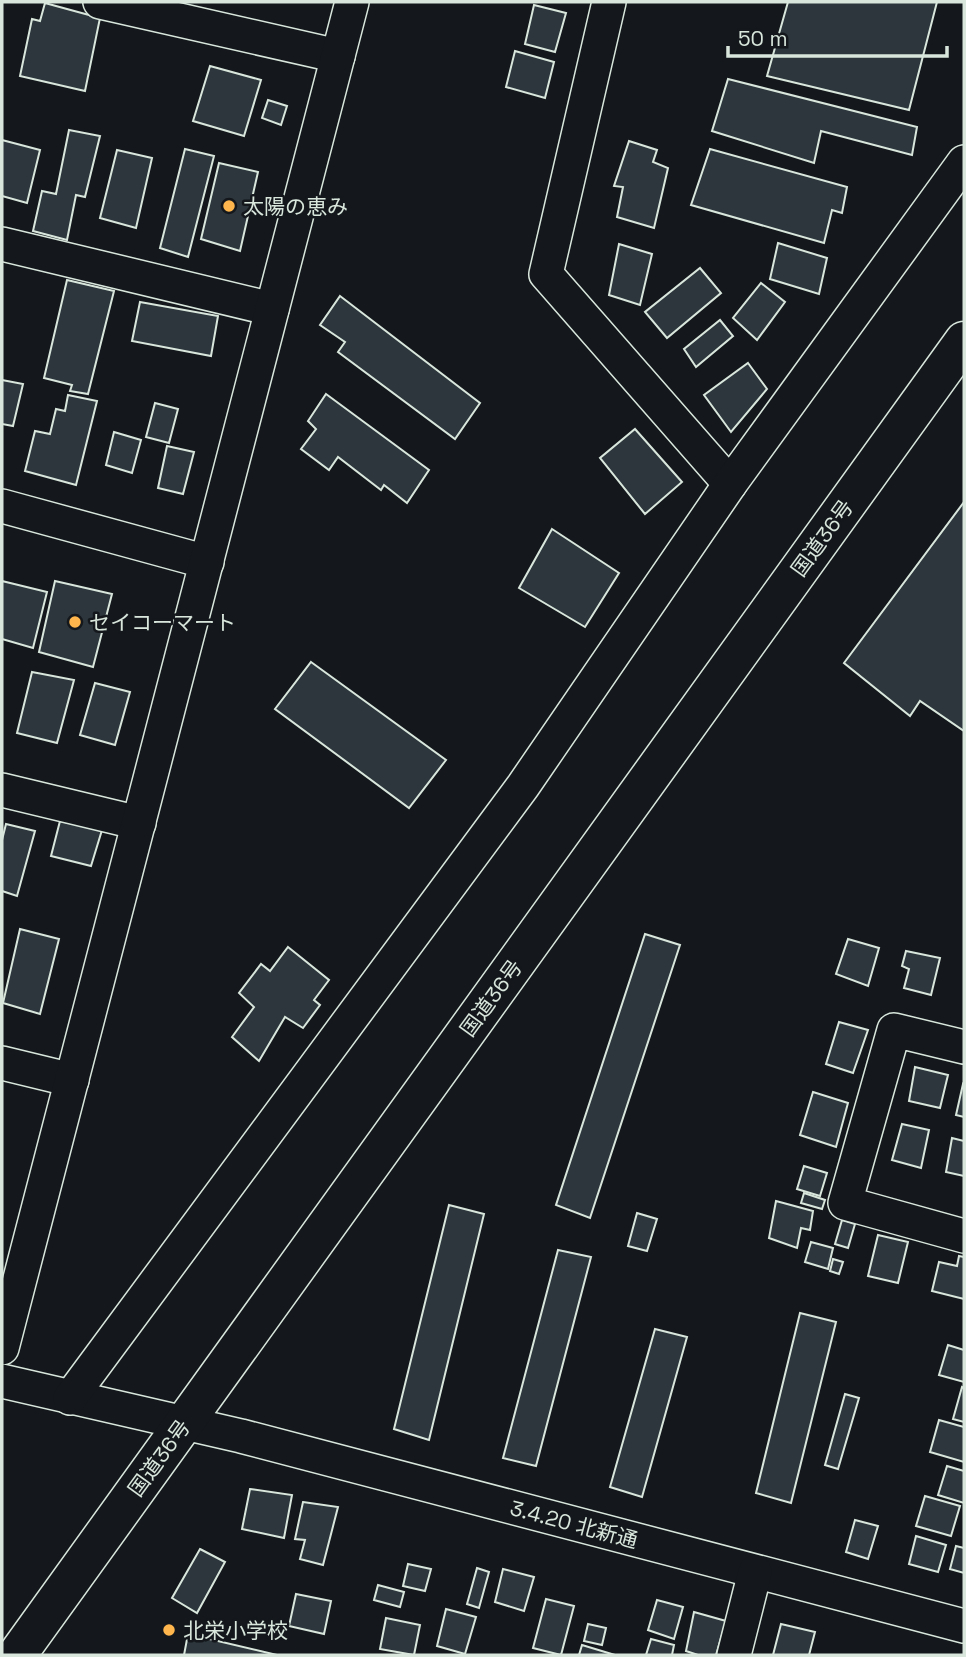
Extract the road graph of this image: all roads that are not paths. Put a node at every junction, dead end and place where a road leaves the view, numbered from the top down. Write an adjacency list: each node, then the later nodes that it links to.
1 (100, 2): 4 (street)
2 (352, 2): 4 (street)
3 (610, 2): 9 (street)
4 (338, 56): 7 (street)
5 (964, 162): 9 (street)
6 (2, 244): 7 (street)
7 (272, 309): 11 (street)
8 (957, 363): 21 (highway, 国道36号)
9 (730, 484): 20 (street)
10 (2, 506): 11 (street)
11 (207, 562): 13 (street)
12 (2, 790): 13 (street)
13 (138, 823): 16 (street)
14 (964, 1047): 17 (street)
15 (2, 1063): 16 (street)
16 (72, 1080): 18 (street)
17 (964, 1236)
18 (3, 1340)
19 (2, 1381): 20 (street, 3.4.20 北新通)
20 (70, 1398): 21 (street, 3.4.20 北新通)
21 (184, 1423): 22 (street, 3.4.20 北新通); 24 (highway, 国道36号)
22 (755, 1572): 23 (street, 3.4.20 北新通); 25 (street)
23 (964, 1626)
24 (17, 1655)
25 (734, 1655)

